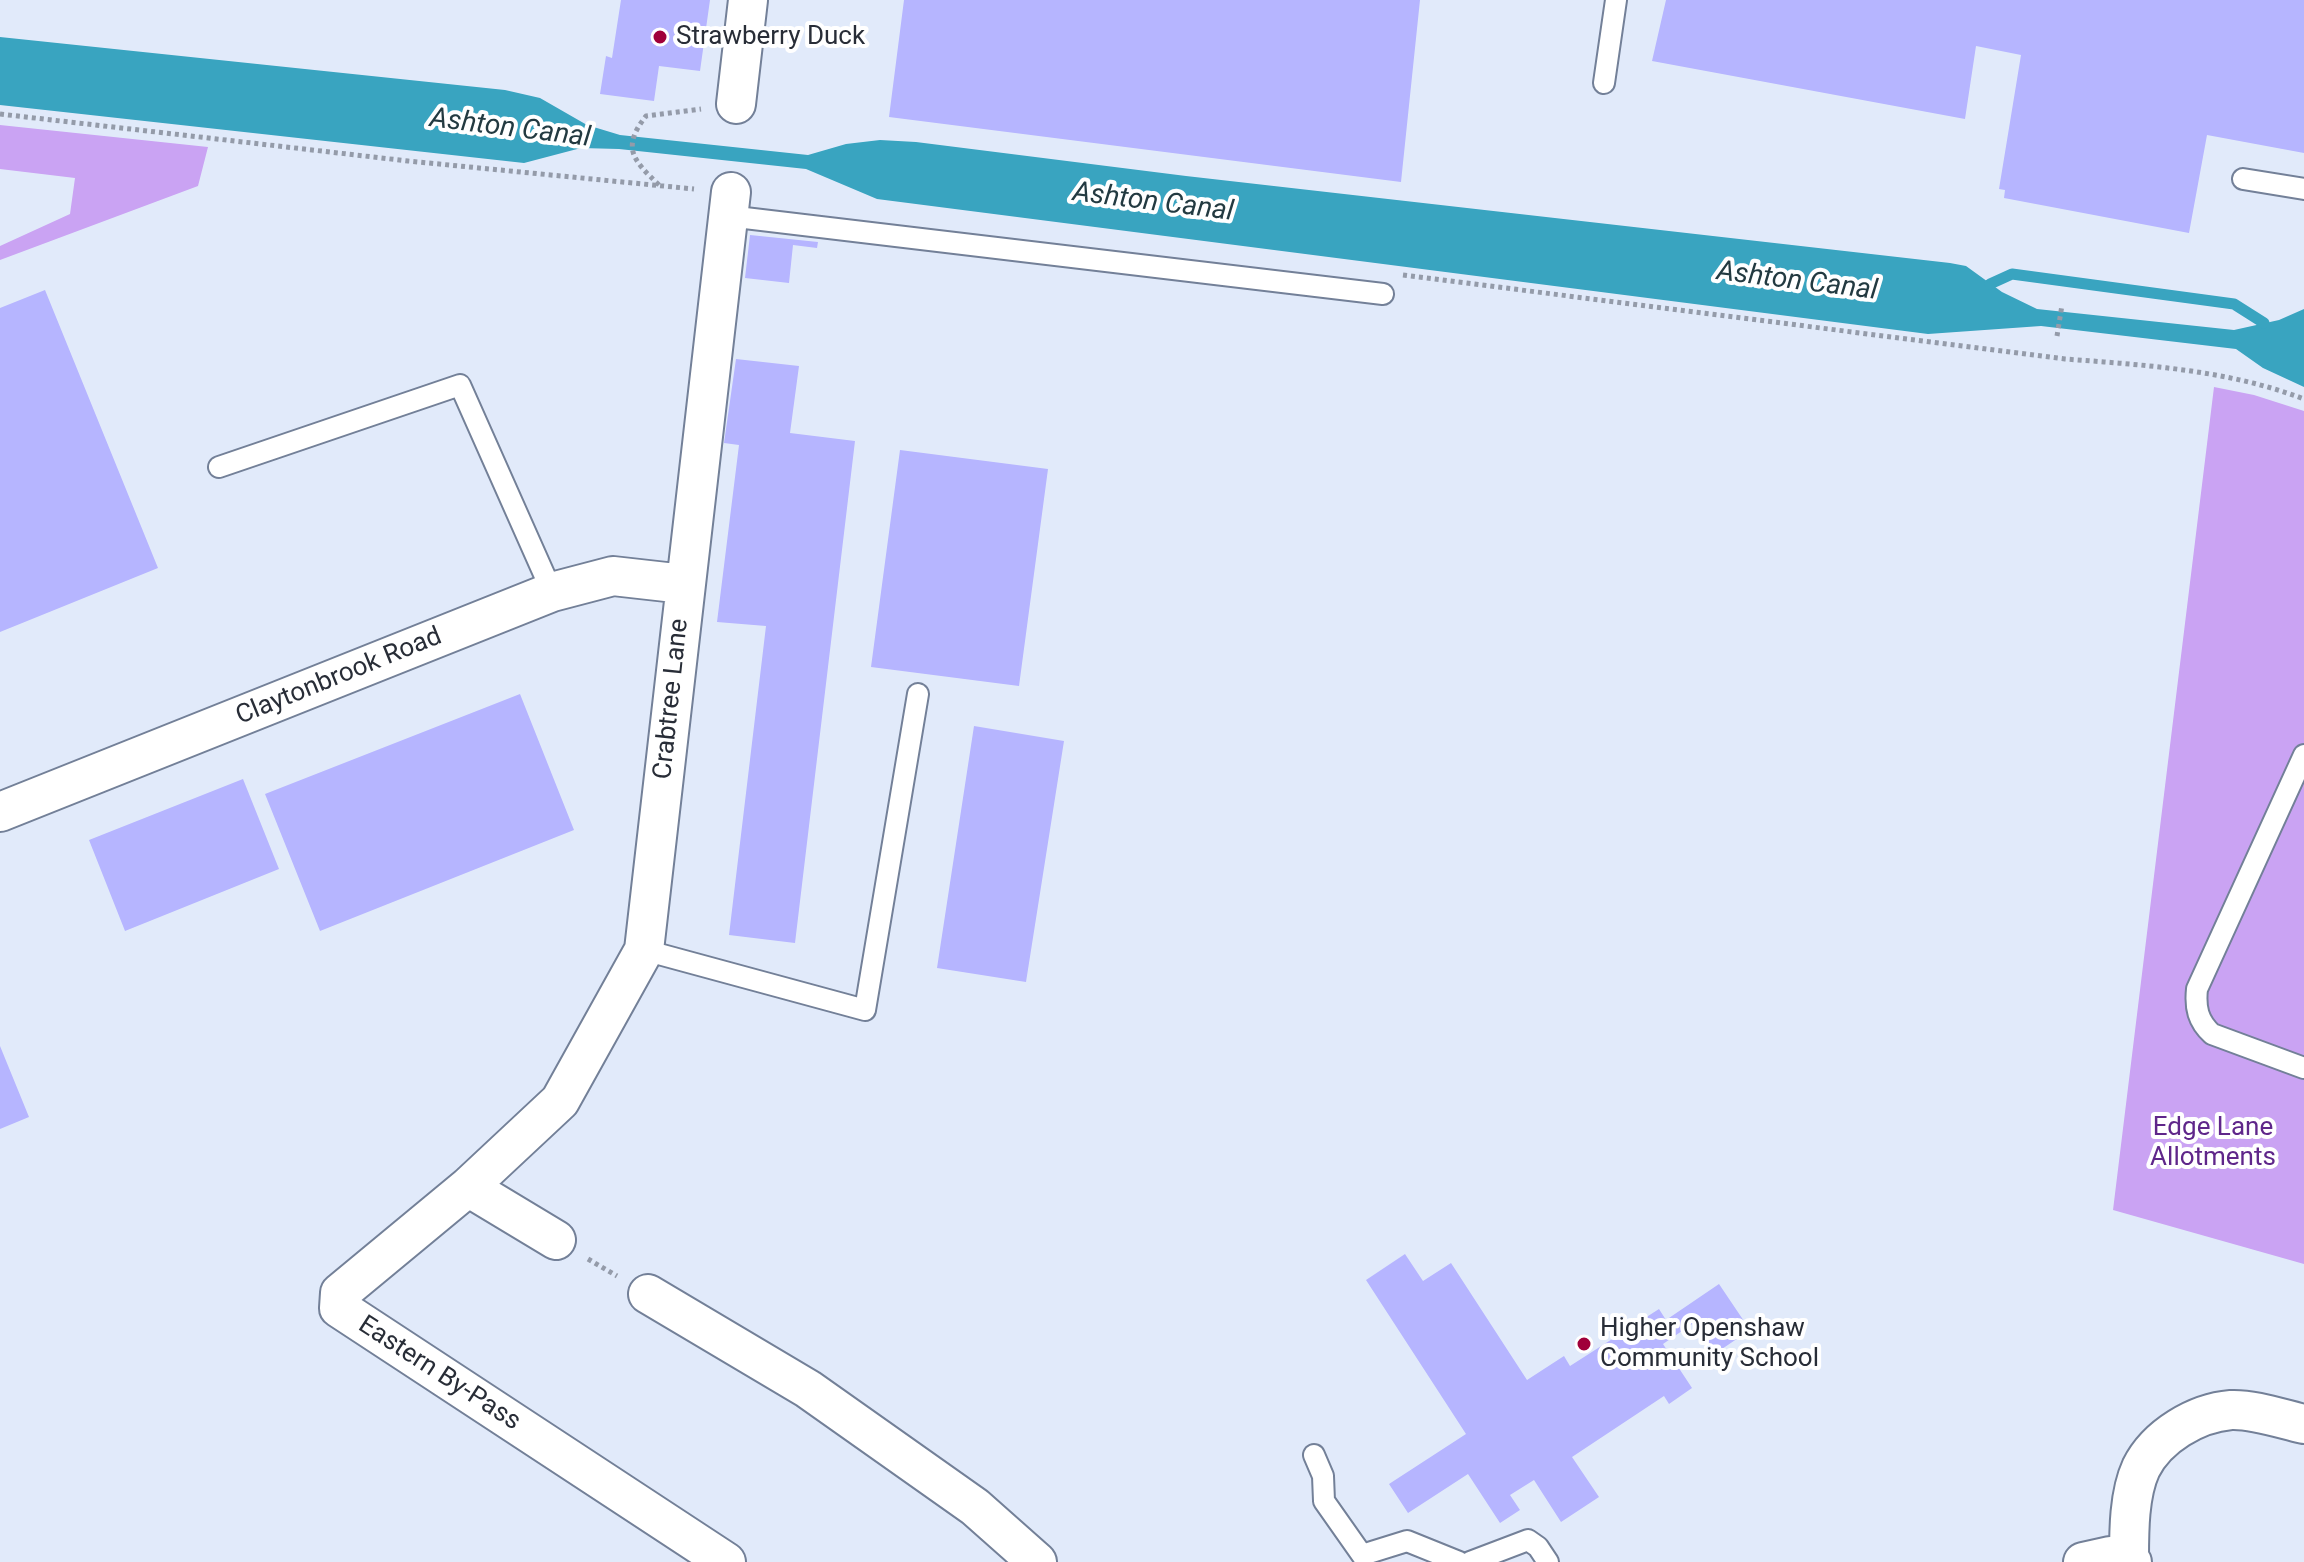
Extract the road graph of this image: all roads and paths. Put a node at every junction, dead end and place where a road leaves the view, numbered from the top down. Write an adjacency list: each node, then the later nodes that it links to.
1 (748, 0): 4 (street)
2 (1616, 0): 3 (lane)
3 (1604, 83)
4 (736, 104): 6 (path)
5 (2243, 179): 7 (lane)
6 (659, 186)
7 (2304, 189)
8 (730, 204): 9 (lane); 13 (street, Crabtree Lane)
9 (1383, 294)
10 (2062, 305): 11 (path)
11 (2057, 336)
12 (219, 467): 14 (lane)
13 (684, 584): 14 (street, Claytonbrook Road); 18 (street, Crabtree Lane)
14 (552, 592): 17 (street, Claytonbrook Road)
15 (918, 694): 18 (lane)
16 (2304, 755): 19 (lane)
17 (0, 812)
18 (644, 950): 20 (street, Crabtree Lane)
19 (2304, 1068)
20 (498, 1157): 21 (street, Eastern By-Pass)
21 (468, 1187): 22 (street); 27 (street, Eastern By-Pass)
22 (556, 1240): 23 (path)
23 (648, 1294): 28 (street)
24 (2304, 1424): 26 (street)
25 (1314, 1455): 29 (lane)
26 (2131, 1561): 32 (street)
27 (726, 1562)
28 (1037, 1562)
29 (1459, 1562)
30 (1470, 1562): 31 (lane)
31 (1548, 1562)
32 (2083, 1562)

